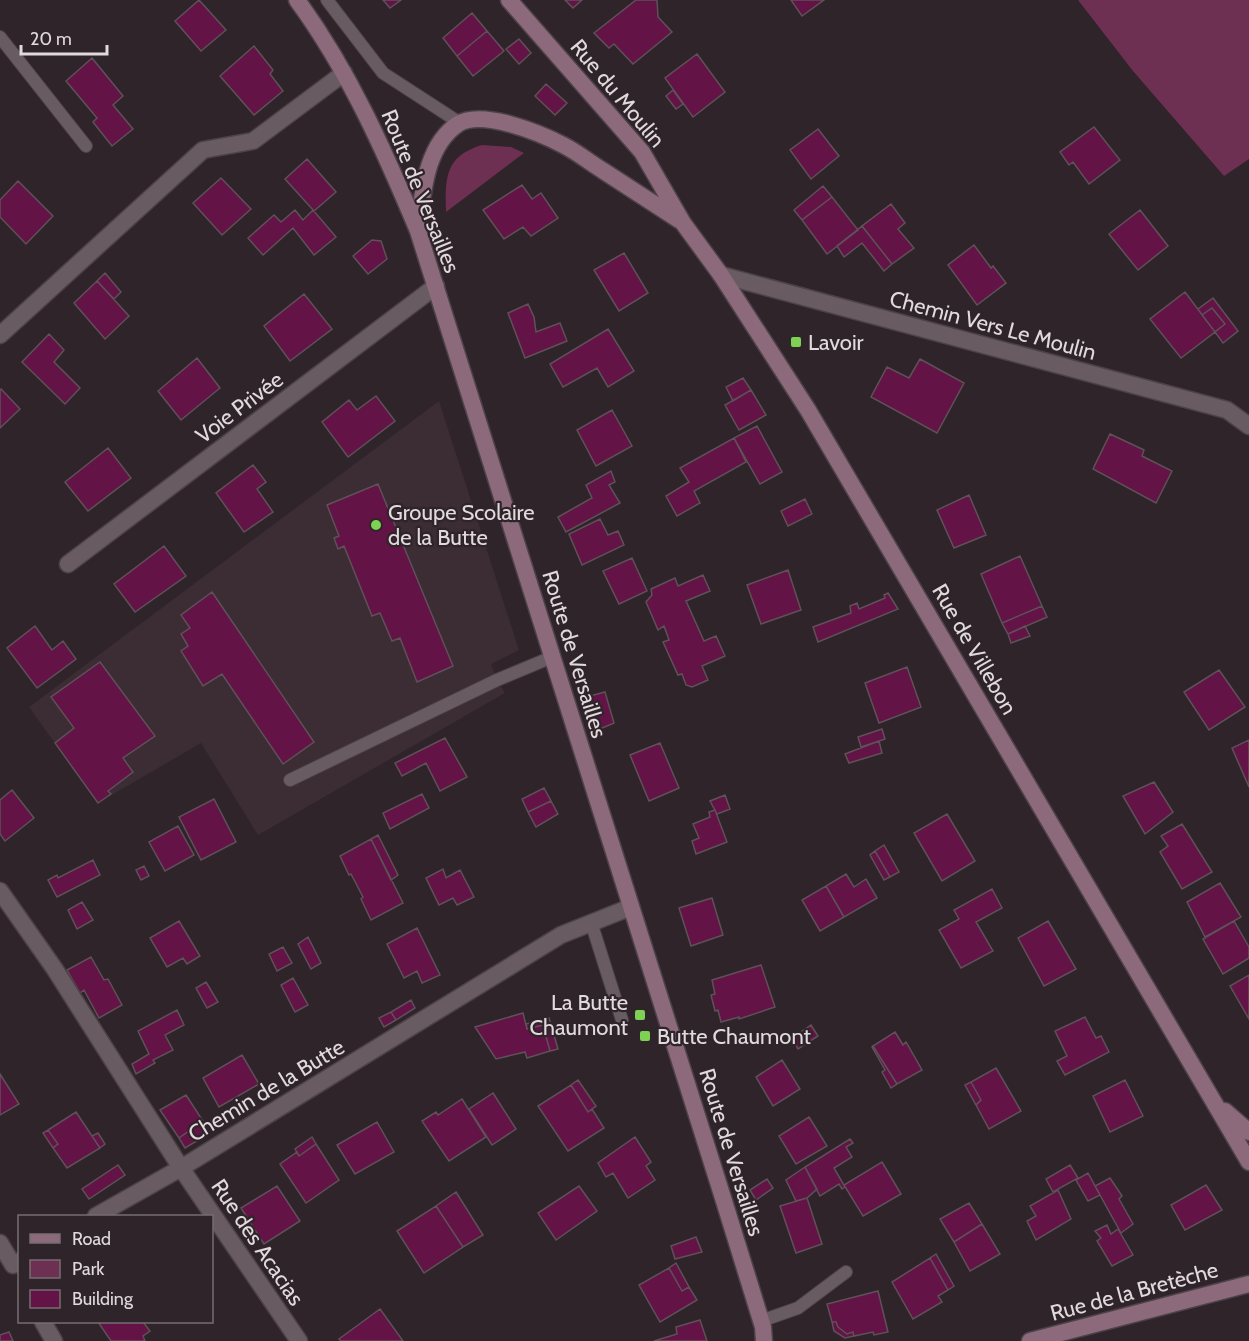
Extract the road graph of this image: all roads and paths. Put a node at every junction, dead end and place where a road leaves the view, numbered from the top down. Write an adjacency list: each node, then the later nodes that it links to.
1 (297, 0): 5 (main road, Route de Versailles)
2 (327, 0): 6 (lane)
3 (509, 0): 8 (main road, Rue du Moulin)
4 (0, 37): 7 (lane)
5 (344, 73): 9 (main road, Route de Versailles); 12 (street)
6 (459, 123): 8 (main road); 9 (main road)
7 (86, 146)
8 (683, 223): 10 (main road, Rue de Villebon)
9 (418, 231): 11 (main road, Route de Versailles)
10 (721, 275): 13 (street, Chemin Vers Le Moulin); 21 (main road, Rue de Villebon)
11 (436, 286): 14 (street, Voie Privée); 15 (main road, Route de Versailles)
12 (0, 335)
13 (1249, 426)
14 (68, 564)
15 (552, 657): 16 (lane); 18 (main road, Route de Versailles)
16 (290, 780)
17 (0, 891): 24 (street, Chemin de la Butte)
18 (631, 907): 19 (street, Chemin de la Butte); 33 (main road, Route de Versailles)
19 (591, 922): 20 (lane); 24 (street, Chemin de la Butte)
20 (622, 1020)
21 (1217, 1105): 22 (main road, Rue de Villebon); 23 (main road, Rue de Villebon)
22 (1249, 1132)
23 (1249, 1162)
24 (181, 1168): 25 (street); 27 (street, Rue des Acacias)
25 (98, 1215)
26 (213, 1215): 35 (street, Rue des Acacias)
27 (213, 1215)
28 (0, 1243): 29 (street)
29 (17, 1267)
30 (846, 1272): 33 (lane)
31 (1249, 1284): 37 (main road, Rue de la Bretèche)
32 (45, 1323): 34 (street)
33 (763, 1330): 36 (main road)
34 (54, 1341)
35 (298, 1341)
36 (773, 1341)
37 (1030, 1341)

